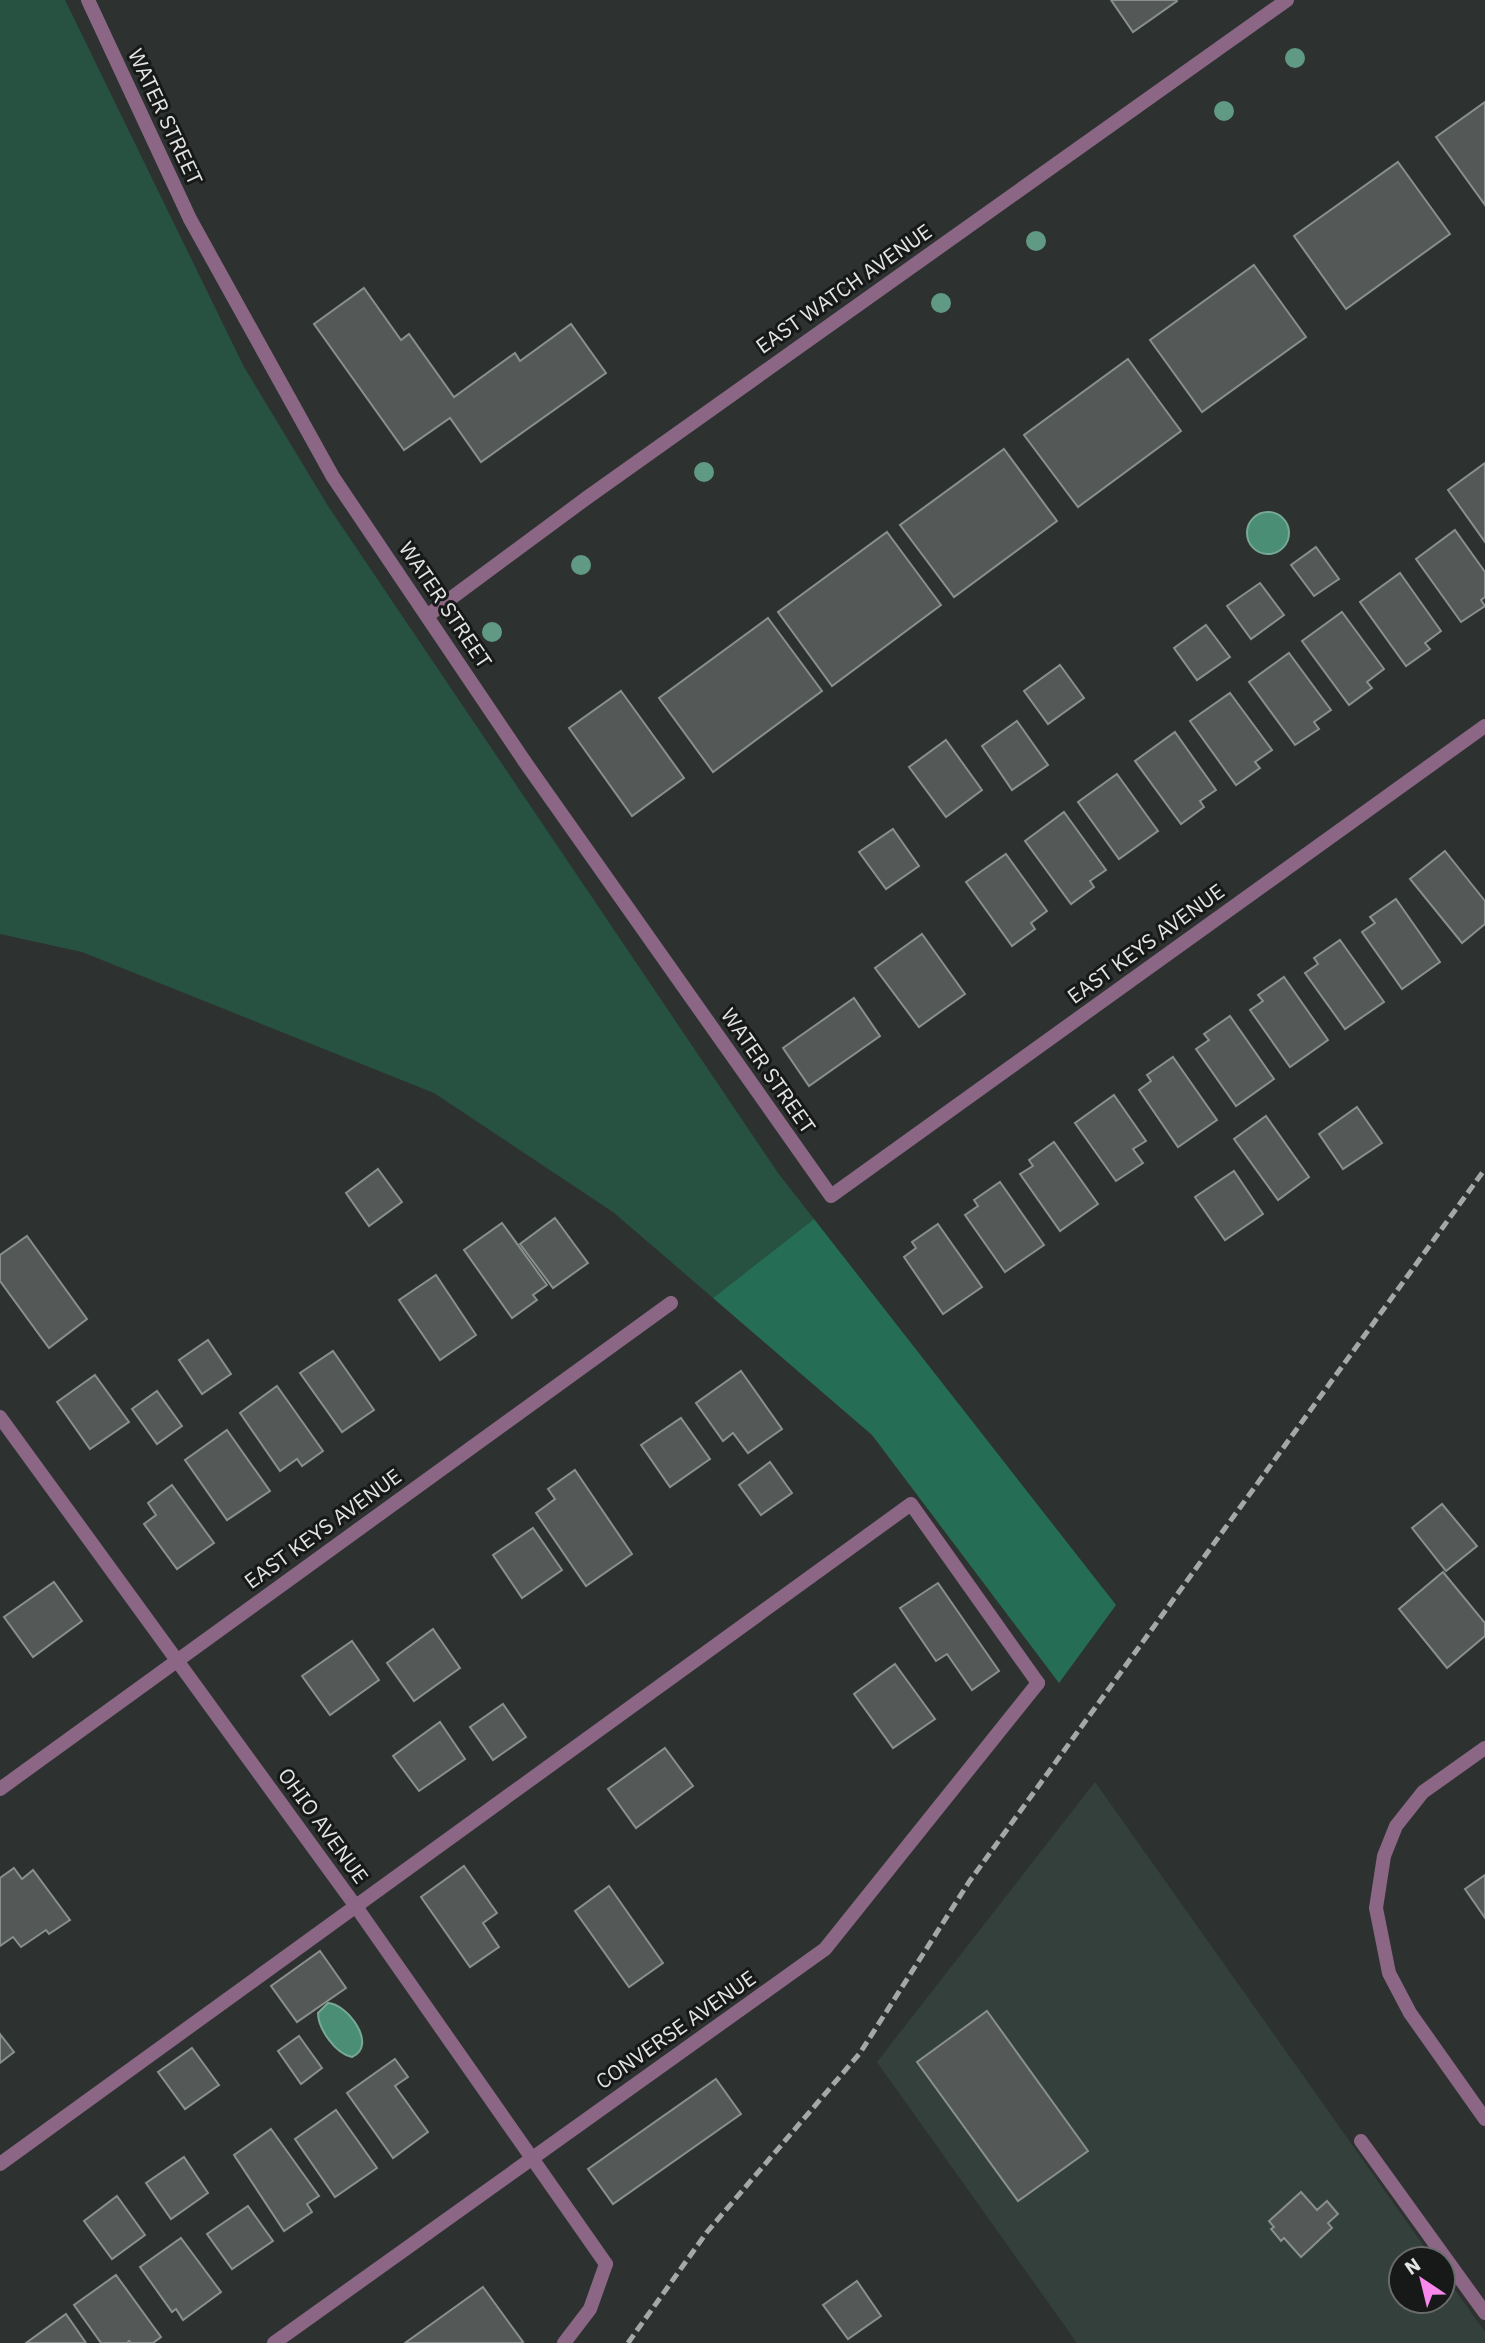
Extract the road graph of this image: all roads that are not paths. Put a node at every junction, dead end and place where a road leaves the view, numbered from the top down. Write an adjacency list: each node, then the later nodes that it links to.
1 (88, 0): 3 (street, WATER STREET)
2 (1287, 0): 3 (street, EAST WATCH AVENUE)
3 (427, 616): 5 (street, WATER STREET)
4 (1485, 726): 5 (street, EAST KEYS AVENUE)
5 (831, 1196)
6 (670, 1303): 8 (street, EAST KEYS AVENUE)
7 (0, 1417): 8 (street, OHIO AVENUE)
8 (178, 1662): 10 (street, EAST KEYS AVENUE); 11 (street, OHIO AVENUE)
9 (1485, 1748): 12 (street)
10 (0, 1789)
11 (357, 1908): 14 (street, OHIO AVENUE); 14 (street, CONVERSE AVENUE); 15 (street)
12 (1485, 2119)
13 (1361, 2141): 16 (street)
14 (531, 2158): 17 (street, CONVERSE AVENUE); 18 (street, OHIO AVENUE)
15 (0, 2164)
16 (1485, 2312)
17 (274, 2343)
18 (564, 2343)

